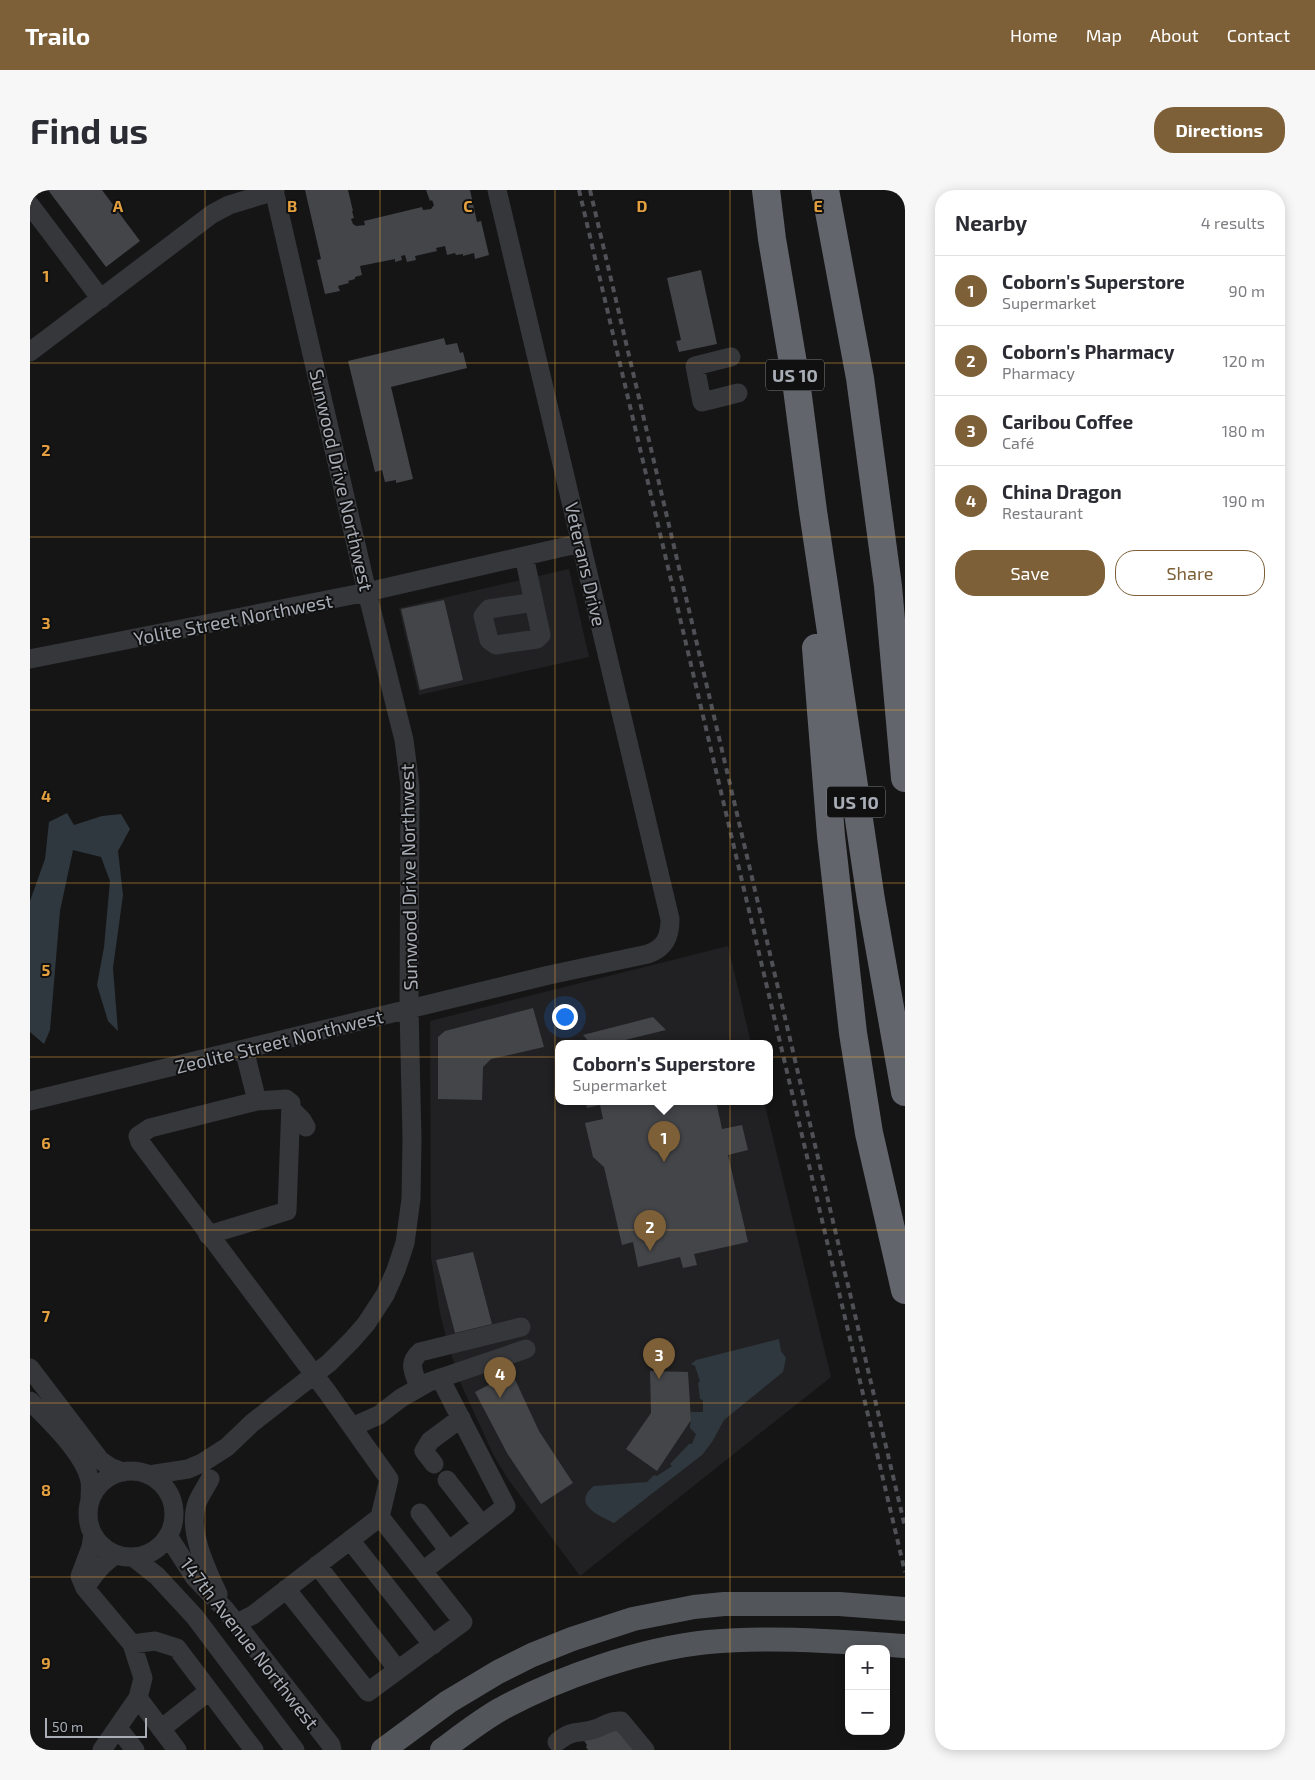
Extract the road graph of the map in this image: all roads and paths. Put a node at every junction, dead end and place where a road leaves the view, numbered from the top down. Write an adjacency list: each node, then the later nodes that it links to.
1 (274, 190): 6 (street); 13 (street, Sunwood Drive Northwest)
2 (498, 190): 11 (street, Veterans Drive)
3 (766, 190): 10 (highway, US 10)
4 (825, 190): 16 (highway, US 10)
5 (30, 205): 6 (street)
6 (100, 299): 7 (street)
7 (30, 352)
8 (731, 357): 9 (street)
9 (738, 393)
10 (813, 511): 20 (highway, US 10); 26 (highway)
11 (582, 543): 12 (street, Yolite Street Northwest); 17 (street, Veterans Drive)
12 (524, 556): 13 (street, Yolite Street Northwest); 14 (street)
13 (367, 592): 15 (street, Yolite Street Northwest); 18 (street, Sunwood Drive Northwest)
14 (534, 602)
15 (30, 659)
16 (905, 778)
17 (668, 938): 18 (street, Zeolite Street Northwest)
18 (410, 1009): 19 (street, Zeolite Street Northwest); 30 (street, Sunwood Drive Northwest)
19 (244, 1049): 21 (street); 22 (street, Zeolite Street Northwest)
20 (905, 1092)
21 (257, 1100): 23 (street); 25 (street)
22 (30, 1101)
23 (291, 1109): 24 (street); 24 (street)
24 (289, 1153): 25 (street)
25 (208, 1235): 30 (street)
26 (905, 1290)
27 (521, 1327): 32 (street)
28 (526, 1349): 31 (street)
29 (30, 1368): 38 (street)
30 (313, 1375): 35 (street); 36 (street, Sunwood Drive Northwest)
31 (440, 1378): 32 (street); 34 (street)
32 (419, 1386): 35 (street)
33 (30, 1401): 42 (street)
34 (461, 1418): 37 (street); 45 (street)
35 (352, 1427): 44 (street)
36 (227, 1447): 39 (street); 40 (street)
37 (434, 1464)
38 (123, 1472): 39 (street); 42 (street)
39 (149, 1475): 46 (street)
40 (210, 1479): 46 (street); 56 (street)
41 (447, 1480): 45 (street)
42 (90, 1500): 47 (street)
43 (420, 1514): 49 (street)
44 (380, 1517): 48 (street); 52 (street)
45 (482, 1526): 49 (street)
46 (171, 1529): 50 (street); 56 (street, 147th Avenue Northwest)
47 (93, 1534): 50 (street); 53 (street)
48 (350, 1540): 51 (street); 58 (street)
49 (448, 1551): 52 (street)
50 (124, 1556): 53 (street); 70 (street, 147th Avenue Northwest)
51 (317, 1565): 54 (street); 60 (street)
52 (423, 1571): 58 (street)
53 (85, 1588): 57 (street)
54 (286, 1589): 56 (street); 60 (street)
55 (905, 1609): 72 (main road)
56 (238, 1616): 71 (street, 147th Avenue Northwest)
57 (132, 1644): 61 (street); 62 (street)
58 (433, 1645): 60 (street)
59 (905, 1646): 73 (main road)
60 (398, 1670)
61 (209, 1691): 64 (street); 69 (street)
62 (138, 1698): 63 (street); 64 (street)
63 (118, 1728): 66 (street); 67 (street)
64 (161, 1729): 68 (street)
65 (557, 1742): 74 (street)
66 (102, 1750)
67 (135, 1750)
68 (177, 1750)
69 (254, 1750)
70 (295, 1750)
71 (332, 1750)
72 (383, 1750)
73 (442, 1750)
74 (645, 1750)

